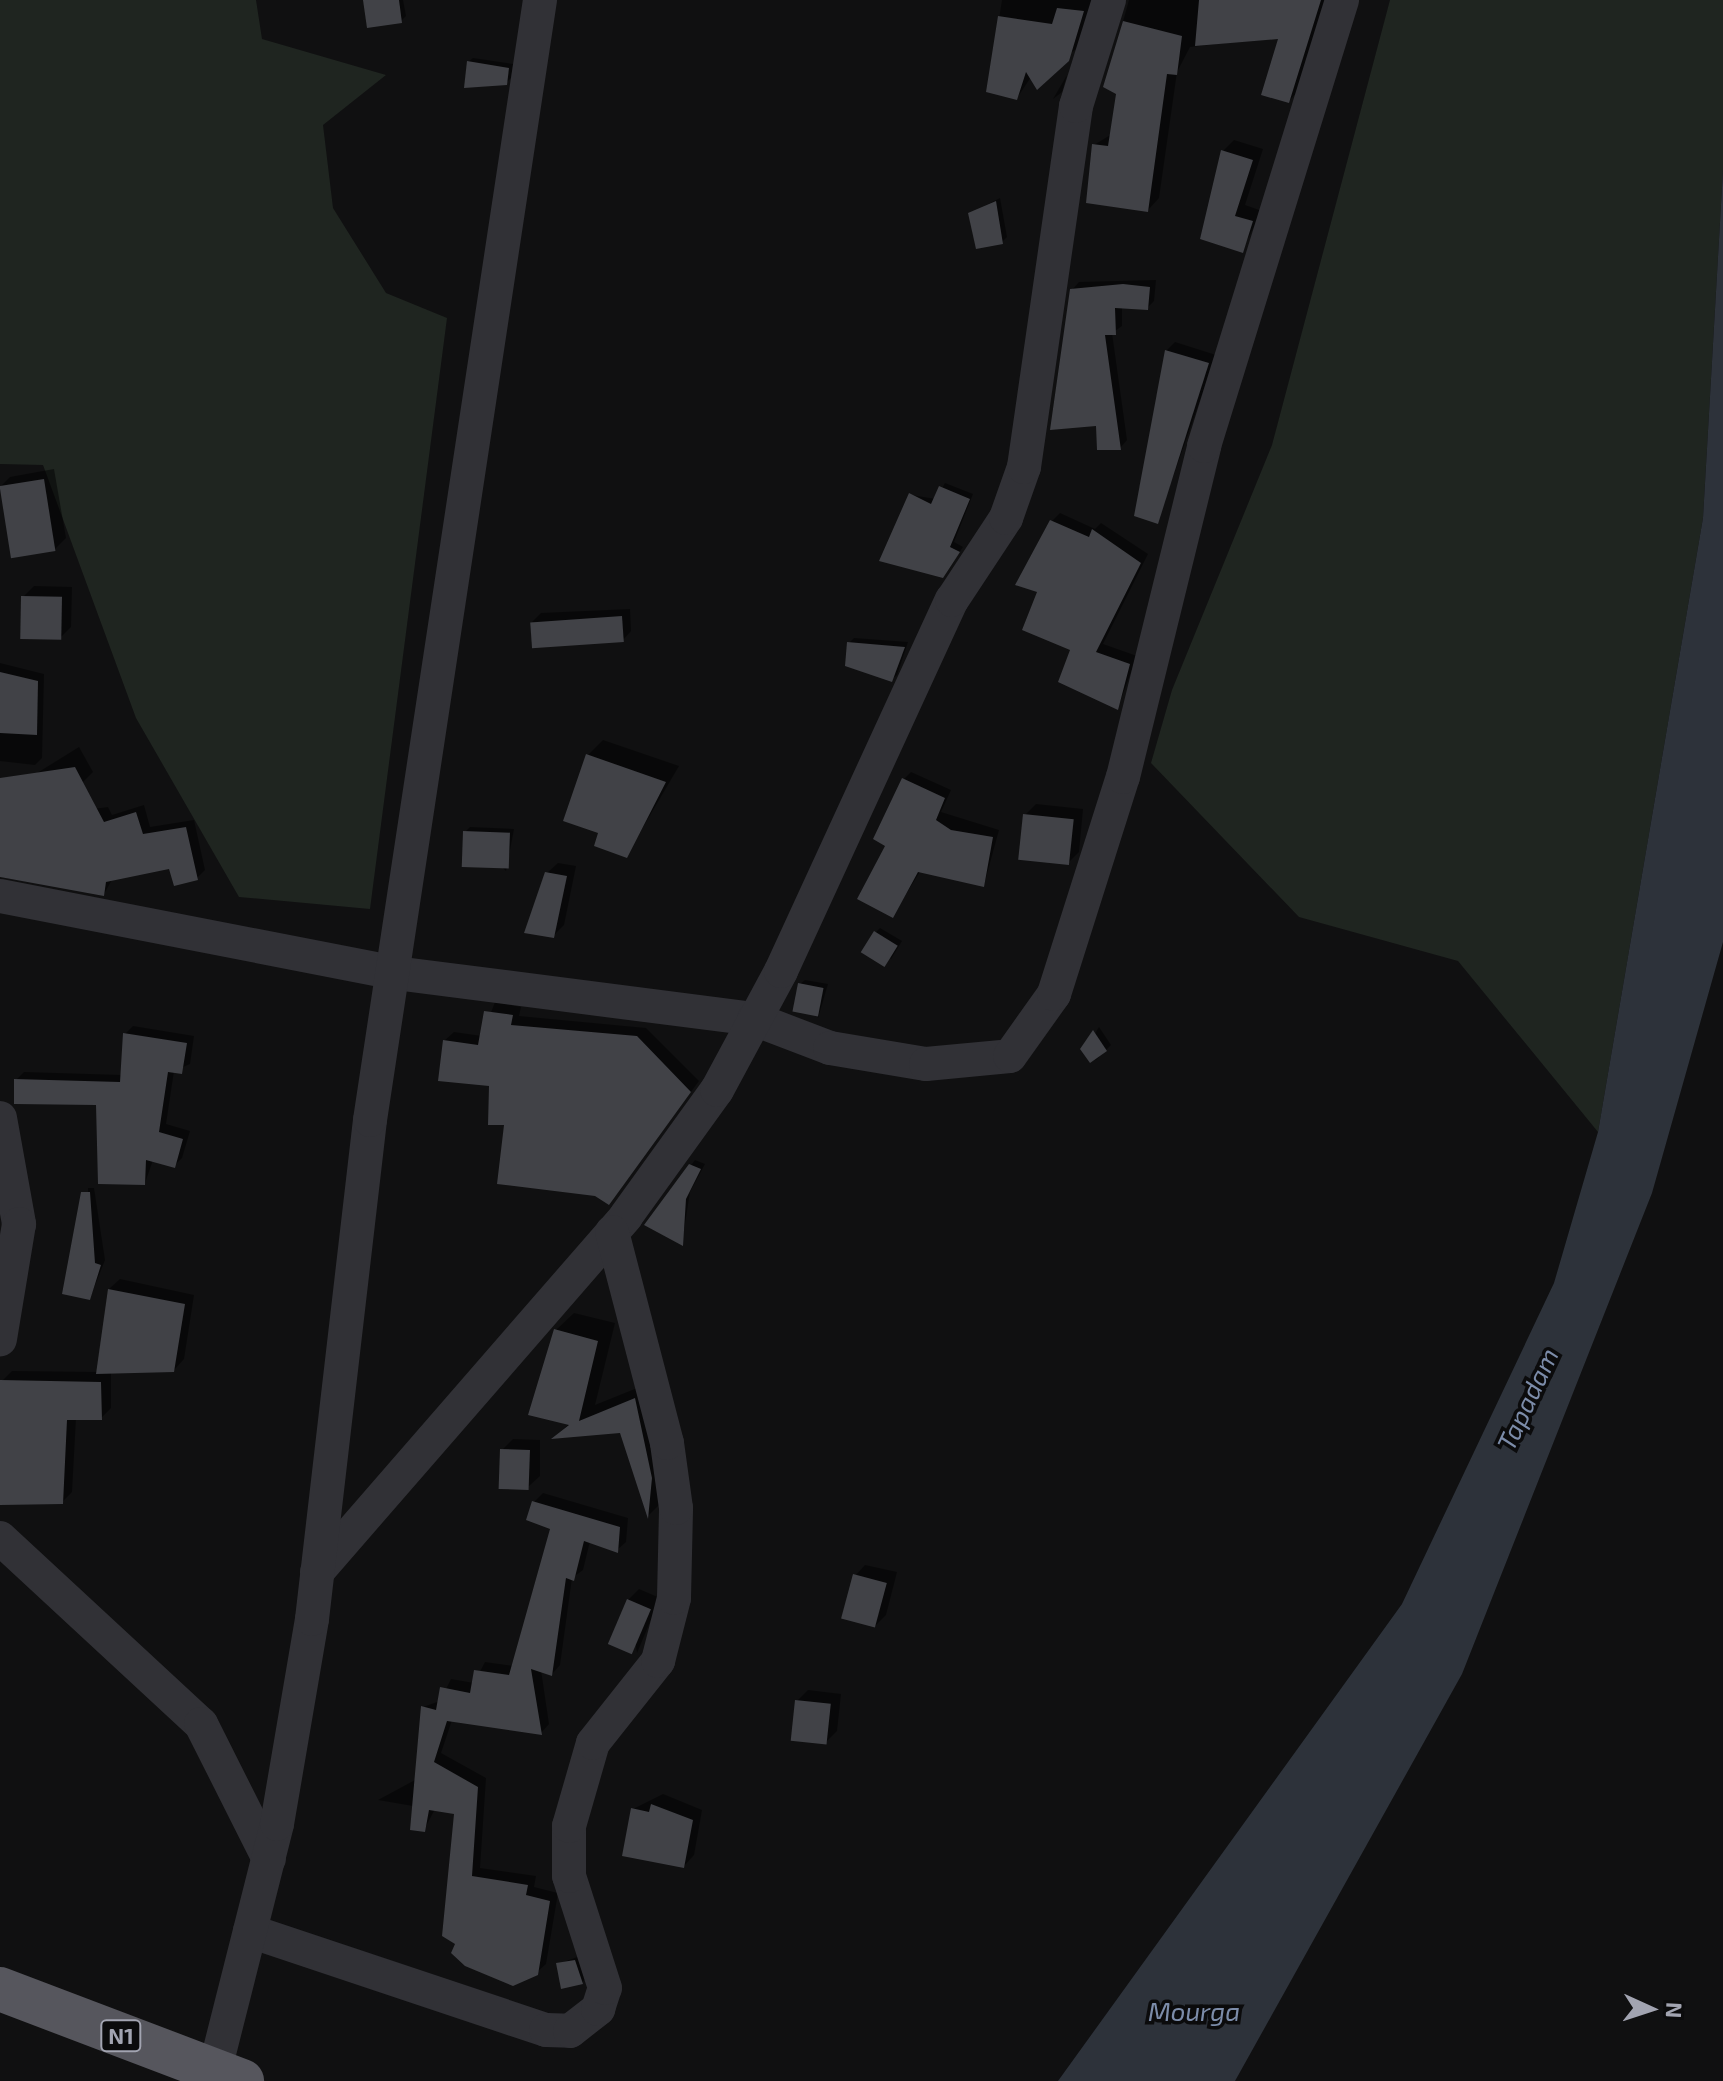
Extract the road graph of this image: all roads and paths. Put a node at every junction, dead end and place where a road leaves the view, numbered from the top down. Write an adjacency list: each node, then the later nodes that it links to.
1 (540, 0): 5 (street)
2 (1109, 0): 6 (street)
3 (1342, 0): 6 (street)
4 (0, 896): 5 (street)
5 (395, 973): 6 (street); 11 (street)
6 (754, 1019): 8 (street)
7 (0, 1118): 9 (street)
8 (612, 1232): 11 (street); 13 (street)
9 (0, 1339)
10 (0, 1538): 12 (street)
11 (317, 1572): 12 (street)
12 (269, 1859): 13 (street)
13 (250, 1931): 15 (street)
14 (0, 1989): 15 (highway, N1)
15 (223, 2078)

